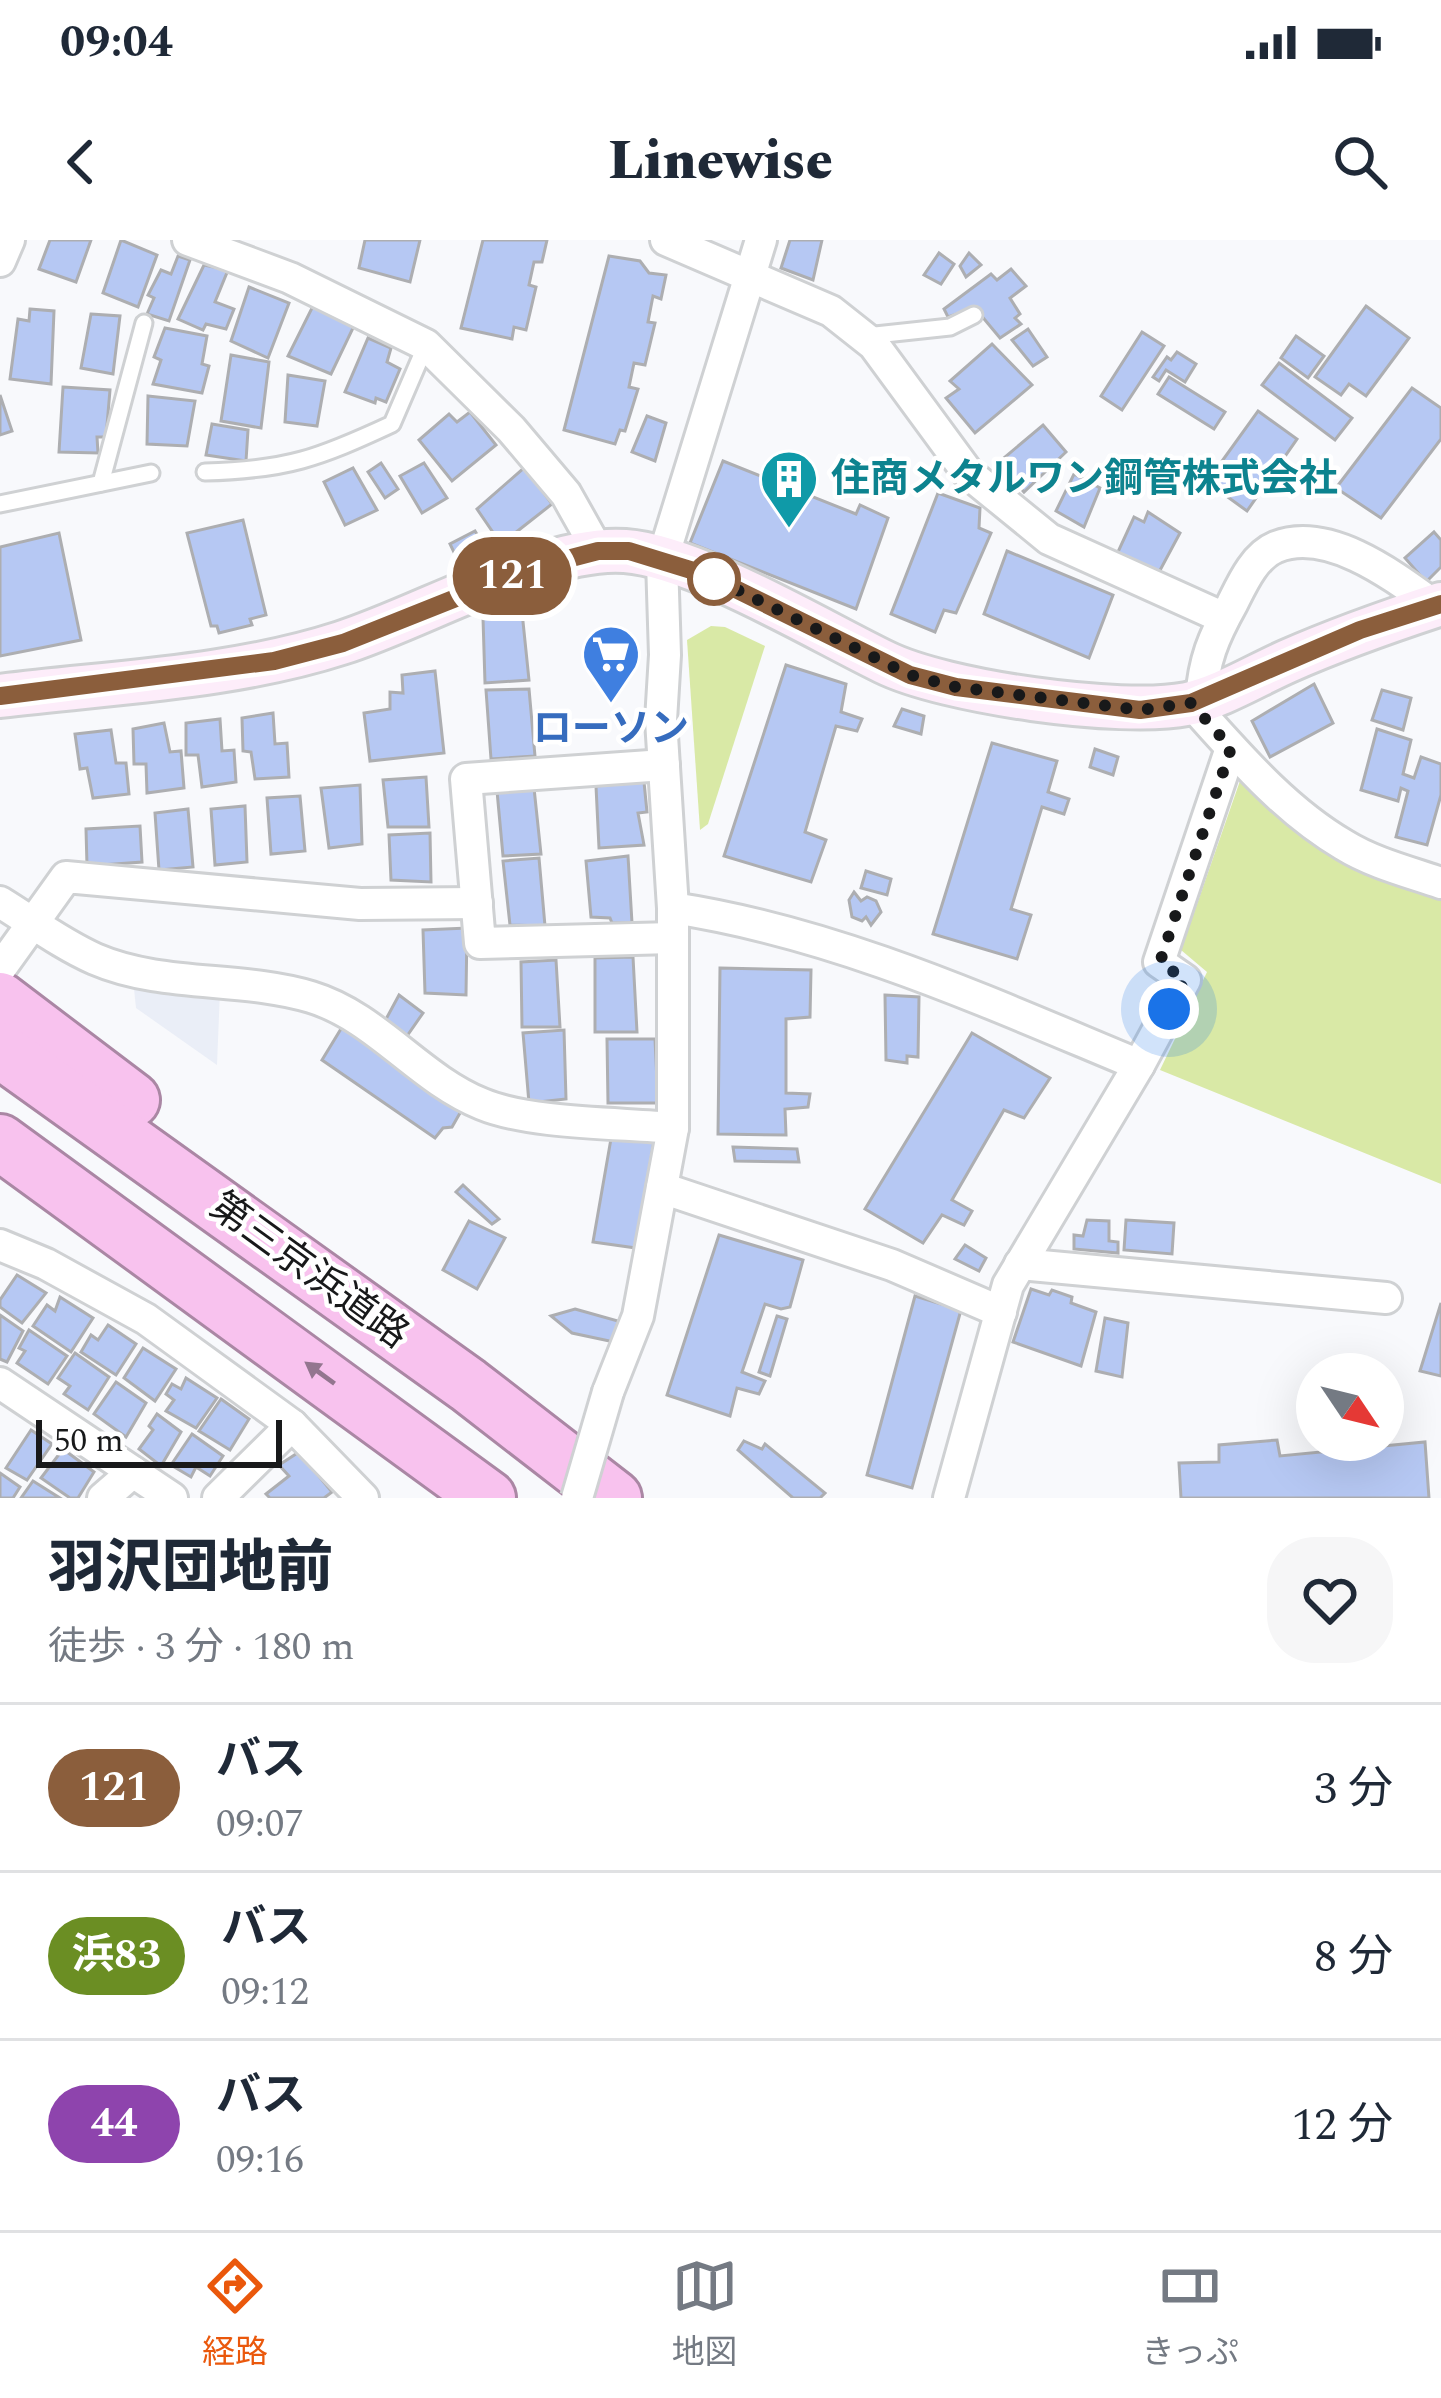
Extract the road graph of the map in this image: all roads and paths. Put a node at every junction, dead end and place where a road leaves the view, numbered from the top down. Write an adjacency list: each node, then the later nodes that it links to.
1 (9, 240): 5 (street)
2 (188, 240): 10 (street)
3 (666, 240): 6 (street)
4 (761, 240): 6 (street)
5 (0, 261)
6 (751, 274): 9 (street); 16 (street)
7 (974, 315): 9 (lane)
8 (144, 322): 13 (lane)
9 (864, 337): 18 (street)
10 (426, 345): 11 (lane); 15 (street)
11 (205, 472)
12 (151, 473): 13 (lane)
13 (101, 483): 14 (lane)
14 (0, 504)
15 (598, 551): 16 (street); 19 (street)
16 (662, 561): 20 (street); 22 (street)
17 (1438, 605): 18 (street); 20 (street)
18 (1224, 618): 20 (street)
19 (0, 696)
20 (1196, 701): 21 (street)
21 (1231, 748): 23 (street); 30 (street)
22 (664, 765): 25 (street); 26 (street)
23 (1441, 883)
24 (0, 902): 27 (street)
25 (477, 903): 26 (street); 27 (street)
26 (673, 923): 30 (street); 31 (street)
27 (16, 946): 31 (street)
28 (0, 1000): 39 (highway)
29 (0, 1050): 39 (highway, 第三京浜道路)
30 (1139, 1065): 35 (street)
31 (673, 1128): 33 (street)
32 (0, 1142): 46 (highway, 第三京浜道路, one-way to 32)
33 (662, 1188): 37 (street); 47 (street, bridge)
34 (0, 1245): 40 (street)
35 (1020, 1264): 36 (street); 37 (street)
36 (1386, 1298)
37 (1001, 1312): 49 (street)
38 (0, 1383): 41 (street)
39 (468, 1385): 48 (highway, 第三京浜道路)
40 (292, 1425): 44 (street); 45 (street)
41 (133, 1472): 42 (street); 43 (street)
42 (103, 1498)
43 (172, 1498)
44 (218, 1498)
45 (363, 1498)
46 (488, 1498)
47 (577, 1498)
48 (614, 1498)
49 (950, 1498)

